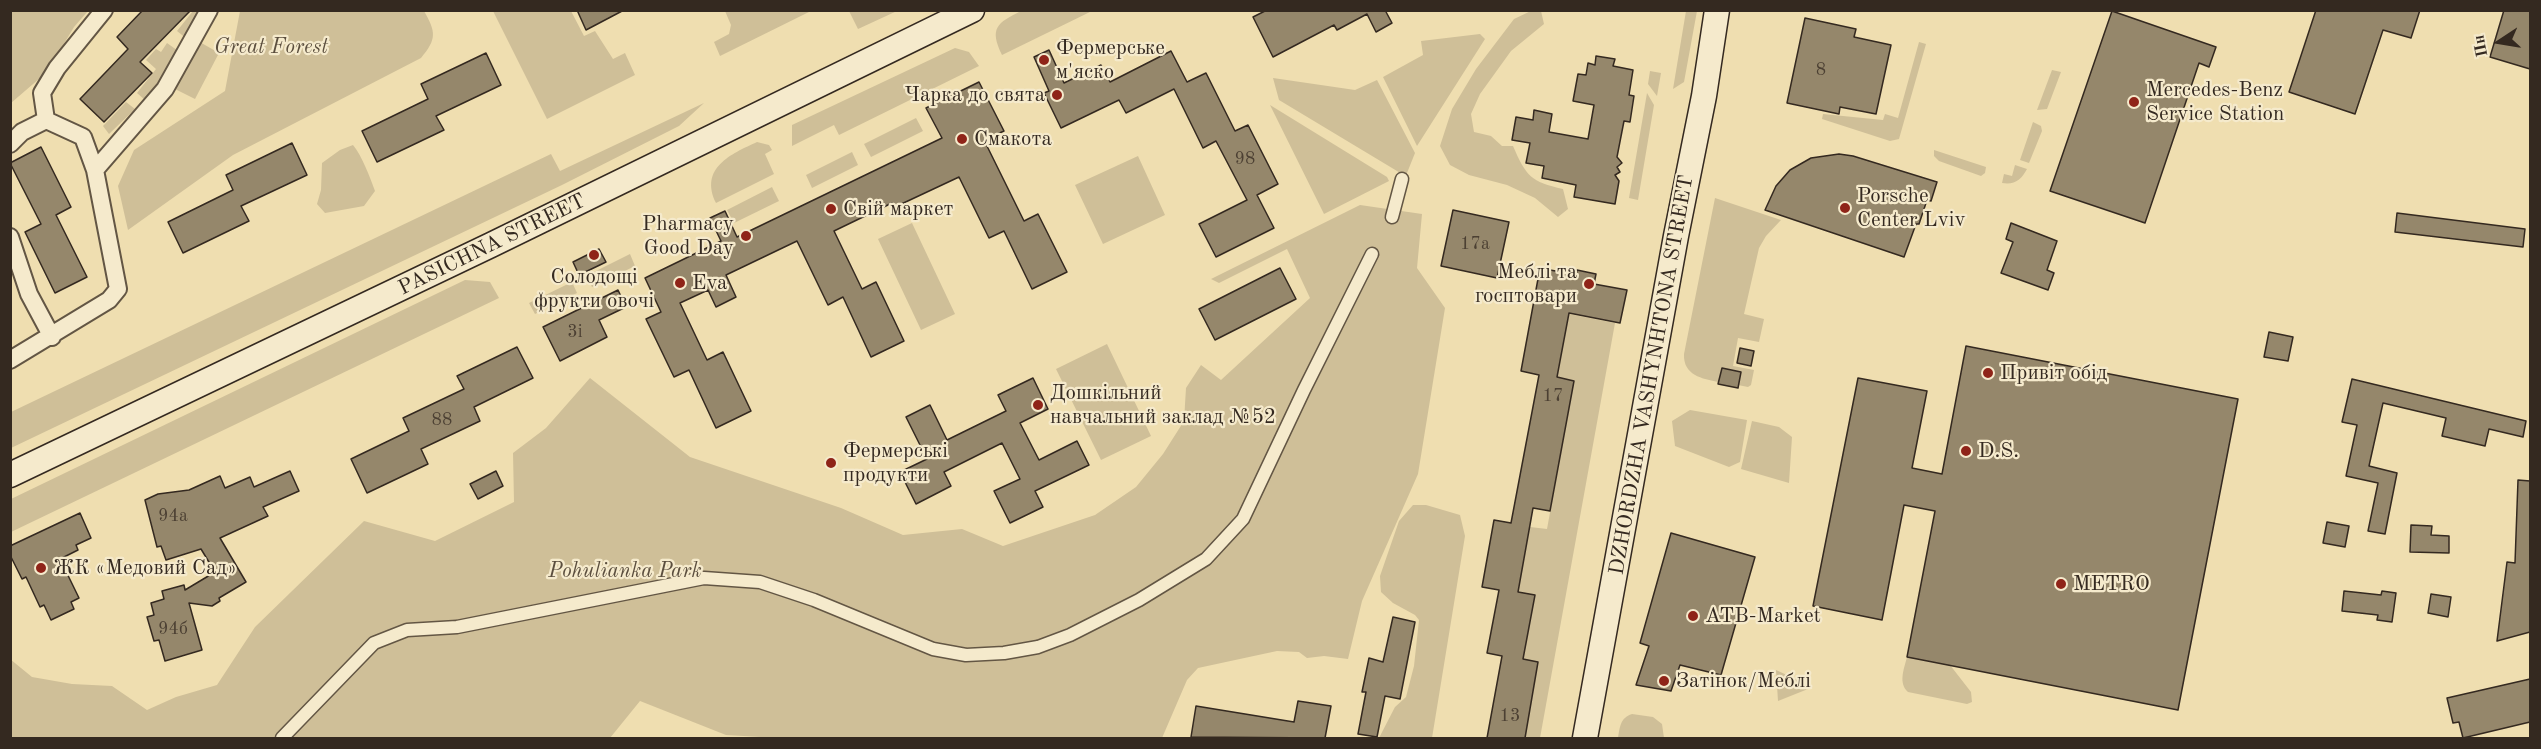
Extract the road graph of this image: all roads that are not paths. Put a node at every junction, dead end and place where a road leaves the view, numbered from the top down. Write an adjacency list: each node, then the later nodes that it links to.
1 (104, 10): 5 (street)
2 (209, 10): 7 (street)
3 (972, 10): 14 (main road, PASICHNA STREET)
4 (1717, 10): 16 (main road, DZHORDZHA VASHYNHTONA STREET)
5 (46, 120): 6 (street); 7 (street)
6 (10, 144)
7 (95, 170): 12 (street)
8 (1402, 179): 9 (street)
9 (1392, 217)
10 (10, 237): 12 (street)
11 (1372, 254): 15 (street)
12 (52, 337): 13 (street)
13 (10, 360)
14 (10, 475)
15 (282, 738)
16 (1584, 738)

